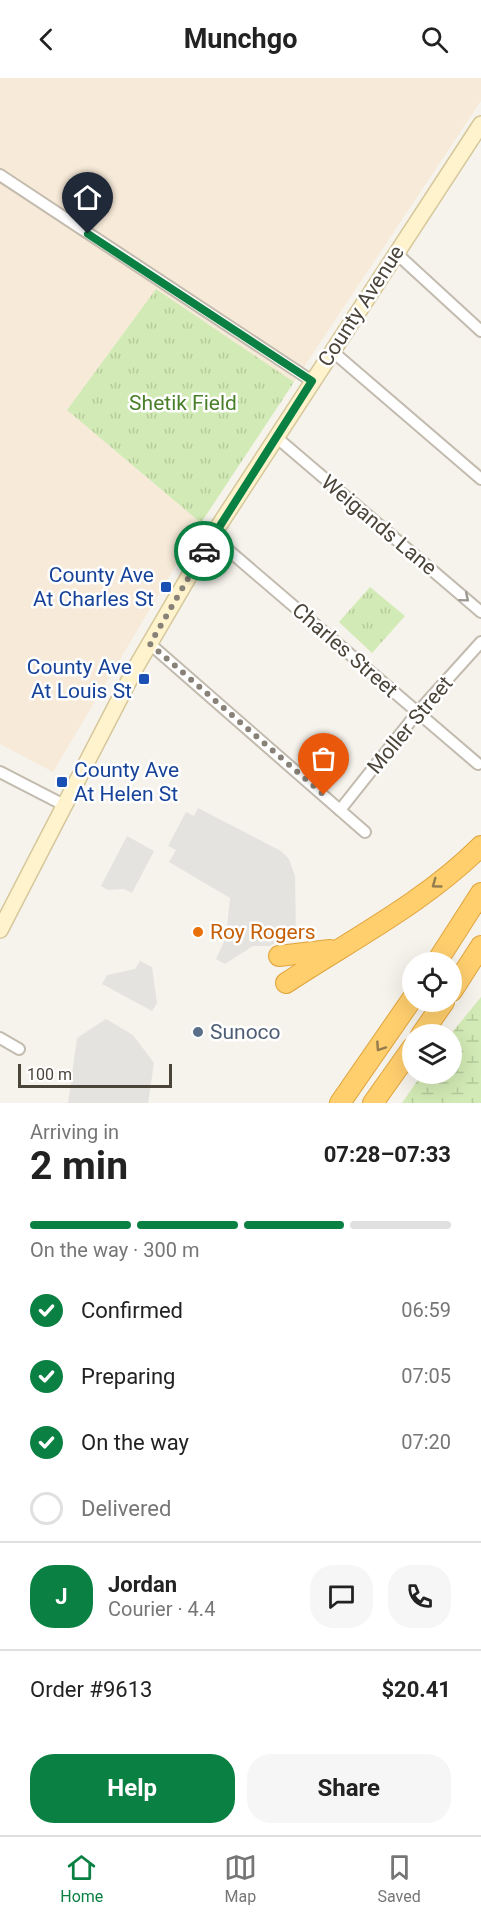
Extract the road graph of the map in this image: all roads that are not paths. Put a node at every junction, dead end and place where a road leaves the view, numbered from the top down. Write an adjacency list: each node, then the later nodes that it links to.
1 (481, 124): 3 (main road, County Avenue)
2 (0, 175): 6 (street)
3 (396, 254): 4 (street); 5 (main road, County Avenue)
4 (481, 331)
5 (332, 351): 6 (main road, County Avenue); 8 (street)
6 (312, 381): 7 (main road, County Avenue)
7 (276, 437): 9 (main road, County Avenue); 10 (street, Weigands Lane, one-way to 10)
8 (481, 479)
9 (213, 537): 12 (main road, County Avenue); 13 (street, Charles Street)
10 (481, 612)
11 (481, 642): 13 (street, Moller Street)
12 (150, 644): 16 (main road, County Avenue); 17 (street)
13 (417, 713): 14 (street, Charles Street); 17 (street, Moller Street)
14 (478, 764)
15 (0, 772): 16 (street)
16 (64, 805): 21 (main road, County Avenue)
17 (340, 810): 18 (street)
18 (365, 832)
19 (481, 846): 24 (highway, one-way to 24)
20 (481, 892): 25 (highway)
21 (4, 912): 22 (main road, County Avenue)
22 (0, 930)
23 (481, 946): 27 (highway)
24 (339, 948): 26 (highway); 28 (highway)
25 (443, 952)
26 (279, 956)
27 (462, 975)
28 (286, 983)
29 (403, 1012): 33 (highway, one-way to 33)
30 (0, 1038): 31 (street)
31 (19, 1049)
32 (402, 1062): 34 (highway)
33 (340, 1103)
34 (373, 1103)

